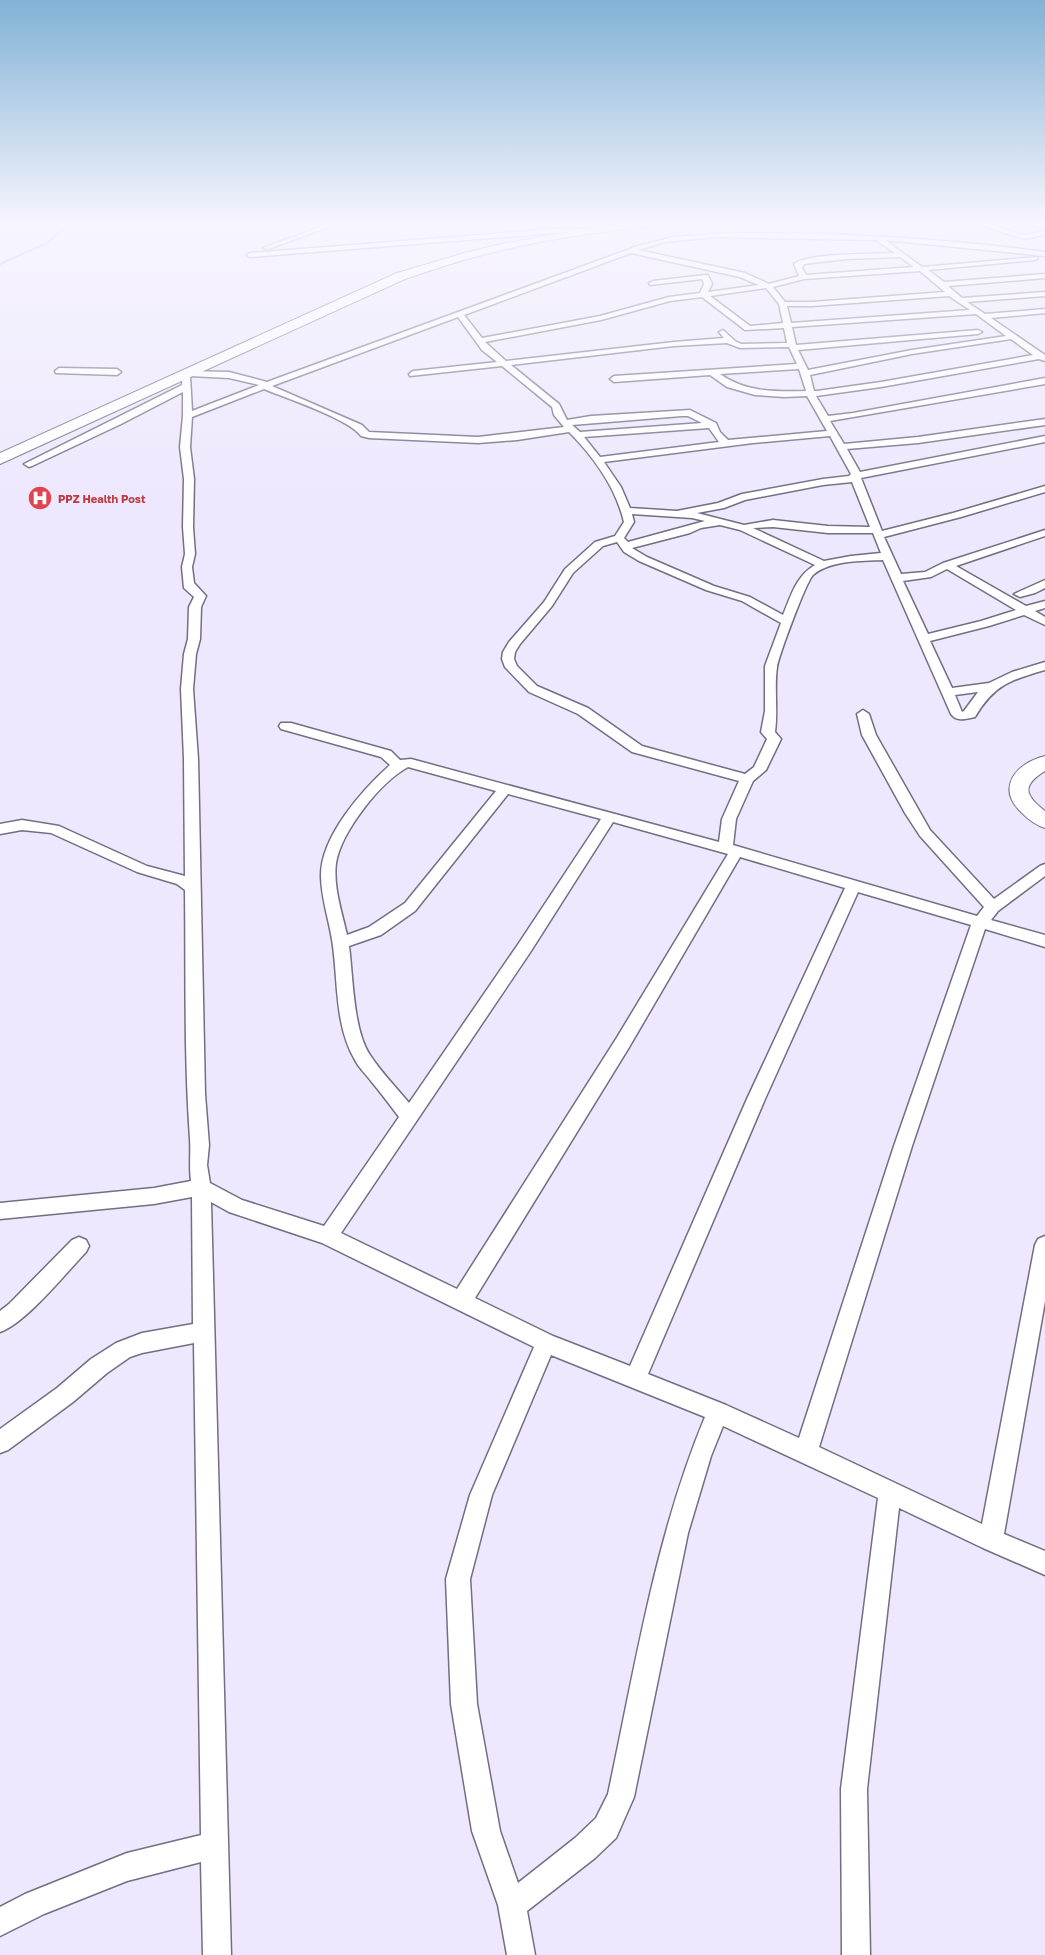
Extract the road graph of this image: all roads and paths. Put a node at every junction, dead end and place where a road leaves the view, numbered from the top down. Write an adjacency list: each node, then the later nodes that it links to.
1 (316, 314): 24 (highway)
2 (614, 314): 14 (street)
3 (730, 314): 8 (street)
4 (785, 314): 8 (street)
5 (978, 314): 8 (street)
6 (982, 314): 9 (street)
7 (460, 315): 14 (street); 29 (street)
8 (788, 325): 16 (street)
9 (1002, 329): 11 (street); 13 (street)
10 (722, 330): 15 (street)
11 (993, 330)
12 (983, 331): 16 (street)
13 (1012, 337): 18 (street); 20 (street)
14 (480, 341): 19 (street)
15 (732, 343): 16 (street); 17 (street); 19 (street)
16 (793, 347): 20 (street)
17 (741, 353)
18 (1041, 354): 30 (street)
19 (506, 364): 25 (street); 35 (street)
20 (804, 369): 23 (street); 30 (street)
21 (59, 371): 22 (street)
22 (117, 372)
23 (711, 372): 26 (street); 30 (street)
24 (186, 373): 28 (street); 29 (street); 40 (highway)
25 (413, 374)
26 (614, 379)
27 (1045, 381): 32 (street)
28 (185, 386): 31 (street); 42 (street)
29 (266, 386): 31 (street); 35 (street)
30 (811, 394): 32 (street)
31 (188, 416): 80 (street)
32 (826, 419): 36 (street)
33 (1045, 422): 39 (street)
34 (709, 425): 35 (street); 35 (street); 38 (street)
35 (571, 429): 41 (street)
36 (834, 433): 38 (street); 39 (street)
37 (1045, 439): 43 (street)
38 (725, 443): 41 (street)
39 (841, 447): 43 (street)
40 (0, 459)
41 (596, 460): 45 (street)
42 (29, 464)
43 (856, 475): 46 (street); 49 (street)
44 (1045, 489): 49 (street)
45 (628, 511): 46 (street); 51 (street)
46 (681, 514): 47 (street)
47 (718, 522): 48 (street); 51 (street)
48 (744, 528): 49 (street); 53 (street)
49 (877, 532): 52 (street)
50 (1045, 533): 54 (street)
51 (623, 542): 60 (street); 70 (street)
52 (887, 556): 53 (street); 55 (street)
53 (823, 565): 60 (street)
54 (947, 565): 55 (street); 59 (street)
55 (897, 578): 62 (street)
56 (1045, 583): 57 (street)
57 (1020, 594)
58 (1045, 604): 59 (street)
59 (1027, 611): 61 (street); 62 (street)
60 (787, 622): 70 (street)
61 (1045, 622)
62 (923, 639): 65 (street)
63 (1045, 666): 64 (street)
64 (990, 687): 65 (street); 65 (street)
65 (947, 692)
66 (864, 714): 81 (street)
67 (286, 726): 69 (street)
68 (1045, 762): 73 (street)
69 (398, 765): 71 (street); 84 (street)
70 (747, 779): 77 (street)
71 (505, 788): 72 (street); 84 (street)
72 (609, 818): 77 (street); 85 (street)
73 (1045, 821)
74 (43, 828): 75 (street); 76 (street); 80 (street)
75 (0, 829)
76 (0, 841)
77 (730, 850): 79 (street); 91 (street)
78 (1045, 869): 81 (street)
79 (853, 886): 82 (street); 95 (street)
80 (192, 887): 86 (street)
81 (993, 907): 82 (street)
82 (980, 922): 83 (street); 98 (street)
83 (1045, 942)
84 (341, 943): 85 (street)
85 (409, 1117): 88 (street)
86 (202, 1187): 87 (street); 88 (street); 93 (street)
87 (0, 1211)
88 (328, 1236): 91 (street)
89 (1045, 1245): 100 (street)
90 (79, 1246): 92 (street)
91 (462, 1300): 94 (street)
92 (0, 1323)
93 (205, 1331): 97 (street); 102 (street)
94 (546, 1342): 95 (street); 103 (street)
95 (634, 1379): 96 (street)
96 (718, 1412): 98 (street); 103 (street)
97 (0, 1442)
98 (806, 1452): 99 (street)
99 (890, 1492): 100 (street); 107 (street)
100 (991, 1540): 101 (street)
101 (1045, 1563)
102 (215, 1844): 104 (street); 105 (street)
103 (512, 1905): 106 (street)
104 (0, 1922)
105 (217, 1955)
106 (521, 1955)
107 (856, 1955)

